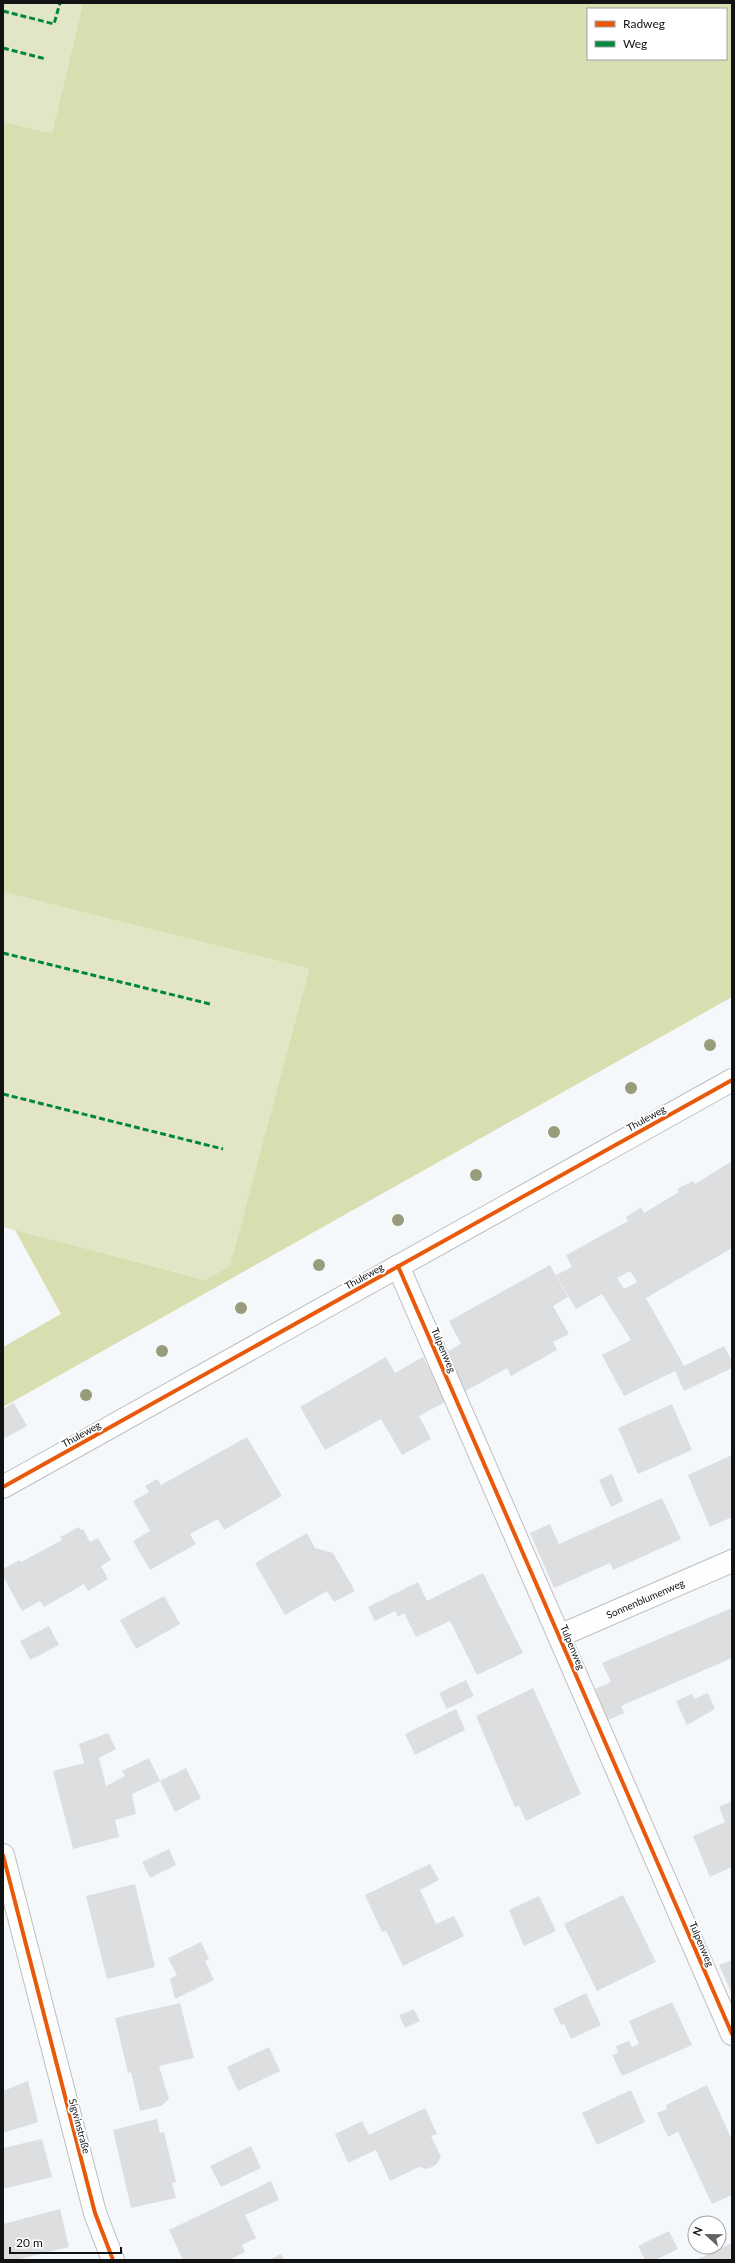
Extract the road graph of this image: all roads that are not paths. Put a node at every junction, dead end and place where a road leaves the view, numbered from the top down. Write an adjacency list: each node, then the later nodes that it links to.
1 (732, 1080): 2 (street, Thuleweg)
2 (398, 1266): 3 (street, Thuleweg); 5 (street, Tulpenweg)
3 (3, 1487)
4 (732, 1561): 5 (street, Sonnenblumenweg)
5 (559, 1636): 7 (street, Tulpenweg)
6 (3, 1855): 8 (street, Sigwinstraße)
7 (732, 2034)
8 (113, 2260)

